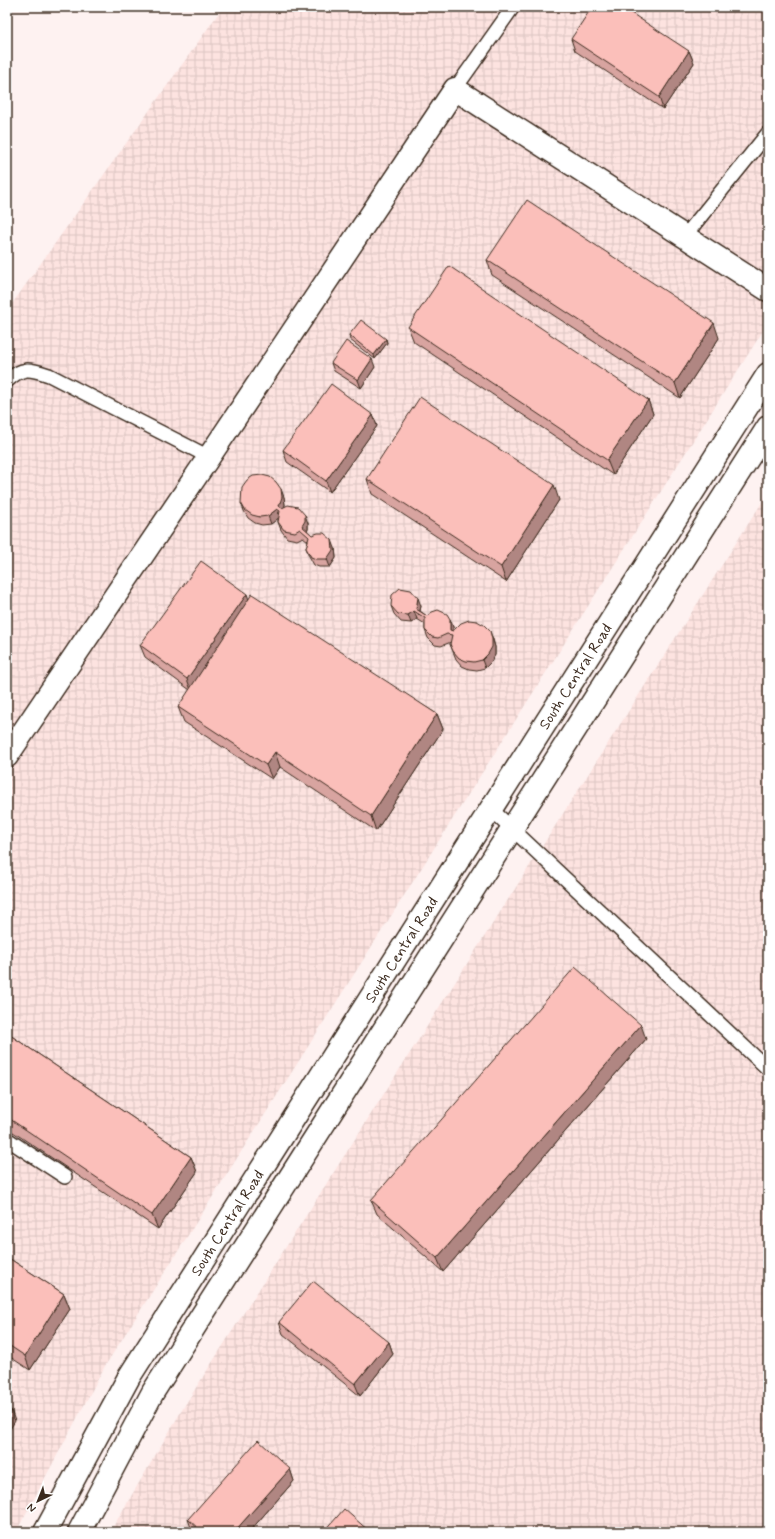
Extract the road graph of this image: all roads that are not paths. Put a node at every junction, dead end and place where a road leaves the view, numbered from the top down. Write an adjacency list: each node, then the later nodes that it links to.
1 (513, 7): 2 (lane)
2 (455, 89): 4 (street); 9 (street)
3 (768, 133): 4 (lane)
4 (685, 236): 5 (street)
5 (768, 290)
6 (768, 374): 11 (street, South Central Road)
7 (7, 381): 9 (lane)
8 (768, 427): 12 (street, South Central Road)
9 (209, 457): 10 (street)
10 (7, 756)
11 (491, 809): 12 (lane); 16 (street, South Central Road)
12 (512, 829): 13 (lane); 17 (street, South Central Road)
13 (768, 1069)
14 (7, 1139): 15 (lane)
15 (65, 1177)
16 (45, 1532)
17 (79, 1532)

